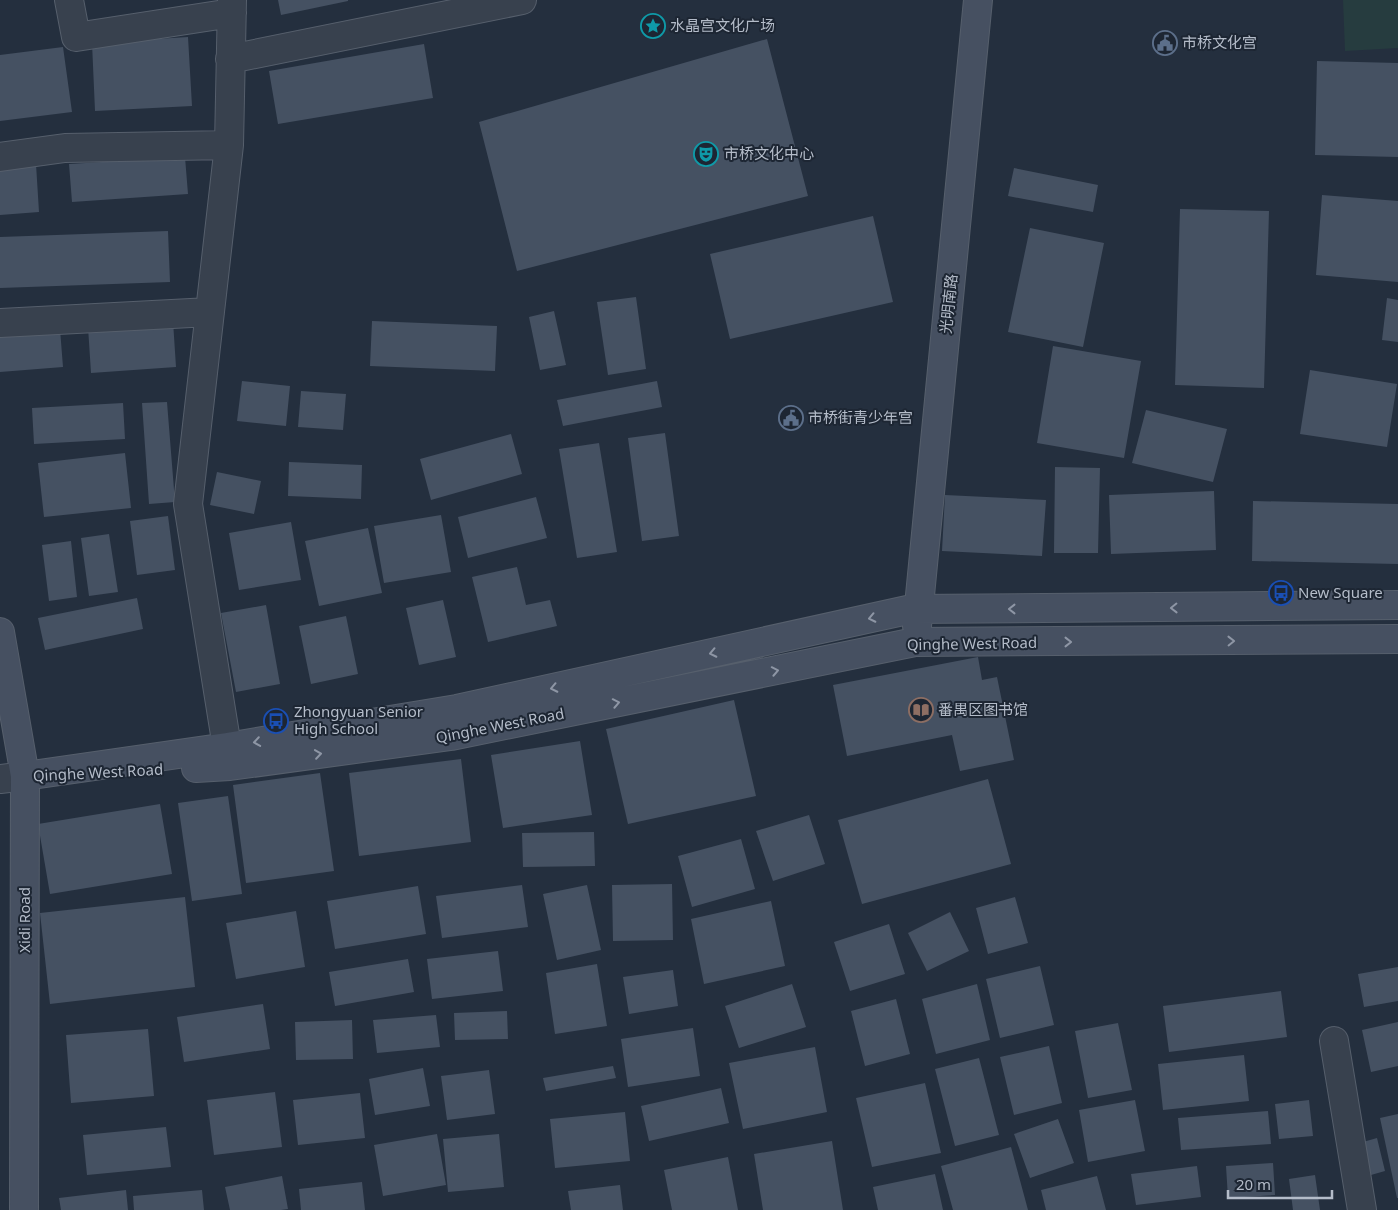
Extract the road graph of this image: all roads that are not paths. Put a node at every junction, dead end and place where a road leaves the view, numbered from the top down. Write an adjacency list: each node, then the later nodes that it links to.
1 (69, 0): 4 (street)
2 (522, 0): 5 (street)
3 (978, 0): 11 (street, 光明南路)
4 (232, 7): 5 (street)
5 (230, 59): 6 (street)
6 (229, 145): 7 (street); 8 (street)
7 (0, 157)
8 (210, 312): 9 (street); 15 (street)
9 (0, 322)
10 (1398, 605): 11 (street, Qinghe West Road, one-way to 11)
11 (920, 609): 14 (street, 光明南路); 15 (street, Qinghe West Road, one-way to 15)
12 (0, 632): 16 (street, Xidi Road)
13 (1398, 639): 14 (street, Qinghe West Road, one-way to 13)
14 (915, 642): 16 (street, Qinghe West Road, one-way to 14)
15 (227, 747): 16 (street, Qinghe West Road)
16 (13, 778): 18 (street, Xidi Road)
17 (1334, 1041): 19 (street)
18 (24, 1210)
19 (1362, 1210)

